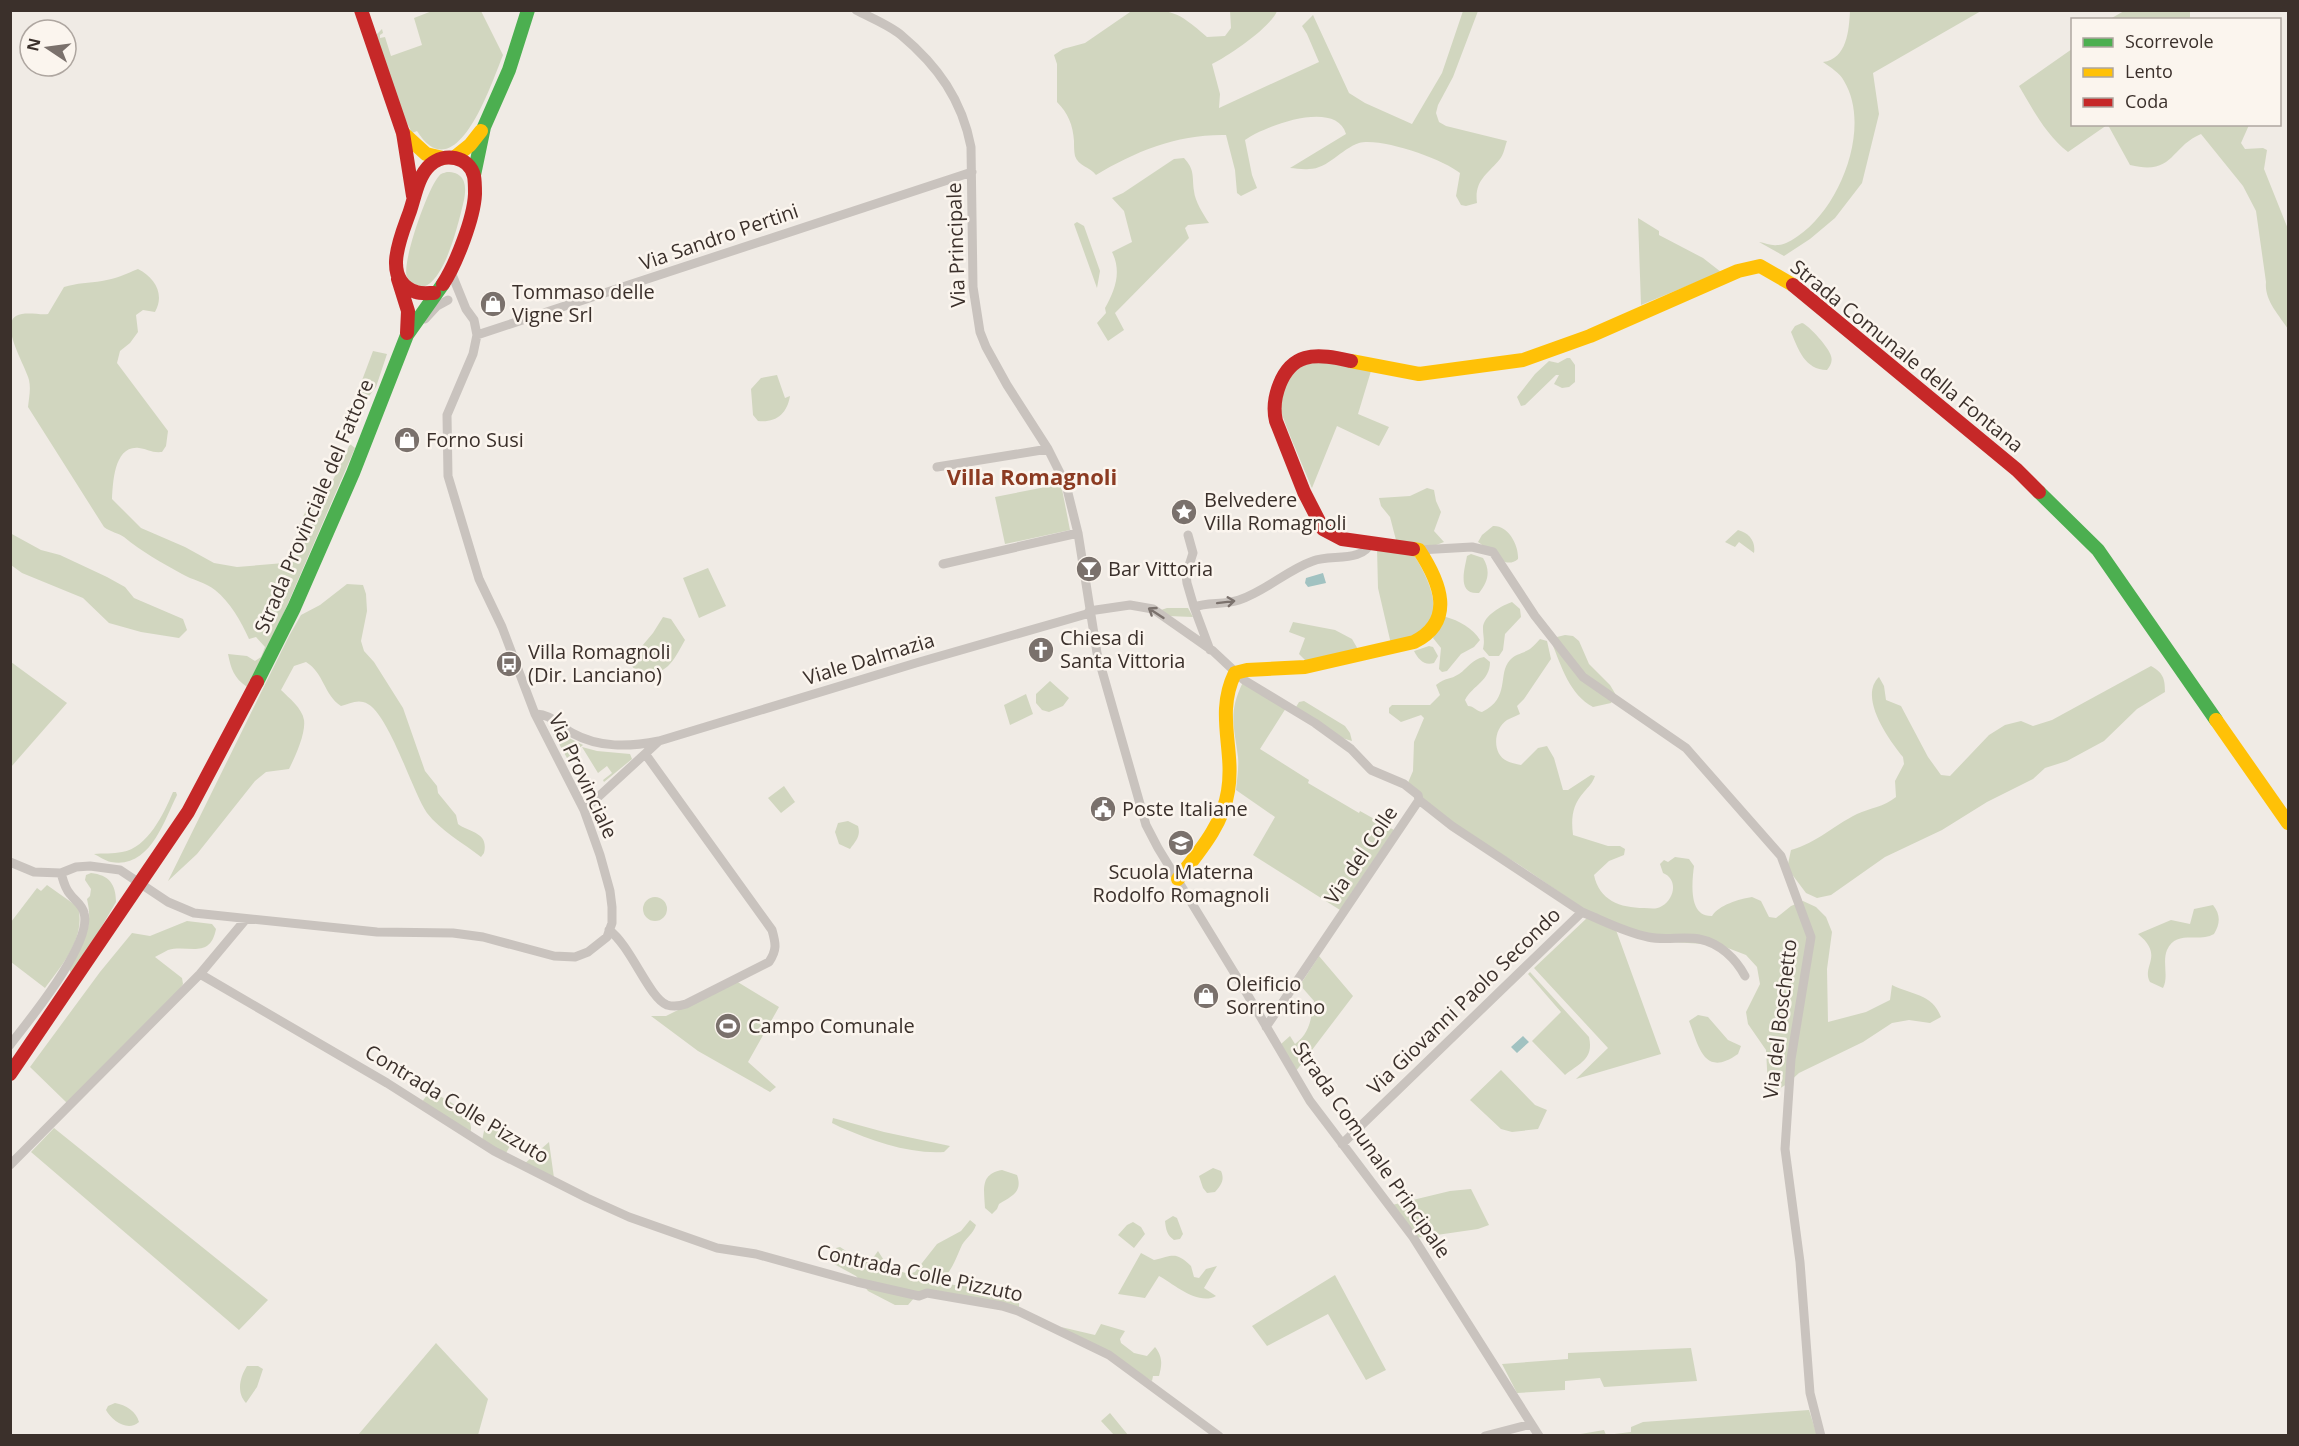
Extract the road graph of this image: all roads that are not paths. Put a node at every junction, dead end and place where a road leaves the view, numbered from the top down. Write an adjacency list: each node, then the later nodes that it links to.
1 (361, 10): 5 (street)
2 (528, 10): 4 (street)
3 (856, 10): 7 (street, Via Principale)
4 (484, 127): 6 (street); 8 (street)
5 (403, 133): 6 (street); 9 (street)
6 (449, 158): 8 (street); 9 (street)
7 (972, 172): 16 (street, Via Sandro Pertini); 18 (street, Via Principale)
8 (474, 175): 10 (street, Strada Provinciale del Fattore)
9 (413, 201): 11 (street)
10 (451, 272): 12 (street, Strada Provinciale del Fattore); 14 (street)
11 (397, 273): 12 (street); 15 (street, Strada Provinciale del Fattore)
12 (434, 293): 13 (street); 15 (street, Strada Provinciale del Fattore)
13 (448, 300): 14 (street); 17 (street)
14 (466, 309): 16 (street)
15 (406, 335): 17 (street, Strada Provinciale del Fattore)
16 (477, 335): 29 (street, Via Provinciale)
17 (399, 353): 38 (street, Strada Provinciale del Fattore)
18 (1048, 449): 19 (street); 20 (street, Via Principale)
19 (937, 467)
20 (1078, 533): 24 (street); 26 (street, Via Principale)
21 (1188, 535): 25 (street)
22 (1371, 542): 23 (street); 25 (street, one-way to 22); 34 (street, Strada Comunale della Fontana)
23 (1419, 550): 28 (street); 53 (street, Via del Boschetto)
24 (944, 564)
25 (1194, 607): 27 (street)
26 (1090, 612): 27 (street, Viale Dalmazia, one-way to 26); 30 (street, Viale Dalmazia); 37 (street, Strada Comunale Principale)
27 (1210, 650): 28 (street, Via del Colle)
28 (1235, 673): 32 (street, Via del Colle); 37 (street)
29 (535, 714): 30 (street, Viale Dalmazia); 33 (street, Via Provinciale)
30 (659, 741): 31 (street)
31 (646, 755): 33 (street); 41 (street)
32 (1419, 800): 39 (street); 44 (street, Via del Colle)
33 (584, 810): 41 (street, Via Provinciale)
34 (2289, 823)
35 (10, 862): 36 (street)
36 (61, 873): 38 (street); 45 (street)
37 (1178, 879): 44 (street, Strada Comunale Principale)
38 (139, 882): 40 (street); 46 (street, Strada Provinciale del Fattore)
39 (1582, 912): 43 (street, Via Giovanni Paolo Secondo); 47 (street, Via Giovanni Paolo Secondo)
40 (246, 919): 41 (street); 42 (street)
41 (609, 930)
42 (200, 974): 48 (street); 50 (street, Contrada Colle Pizzuto)
43 (1745, 976)
44 (1266, 1027): 47 (street, Strada Comunale Principale)
45 (10, 1046)
46 (10, 1074)
47 (1342, 1144): 49 (street, Strada Comunale Principale)
48 (10, 1165)
49 (1531, 1424): 51 (street); 52 (street, Strada Comunale Principale)
50 (1219, 1436)
51 (1485, 1436)
52 (1539, 1436)
53 (1821, 1436)

